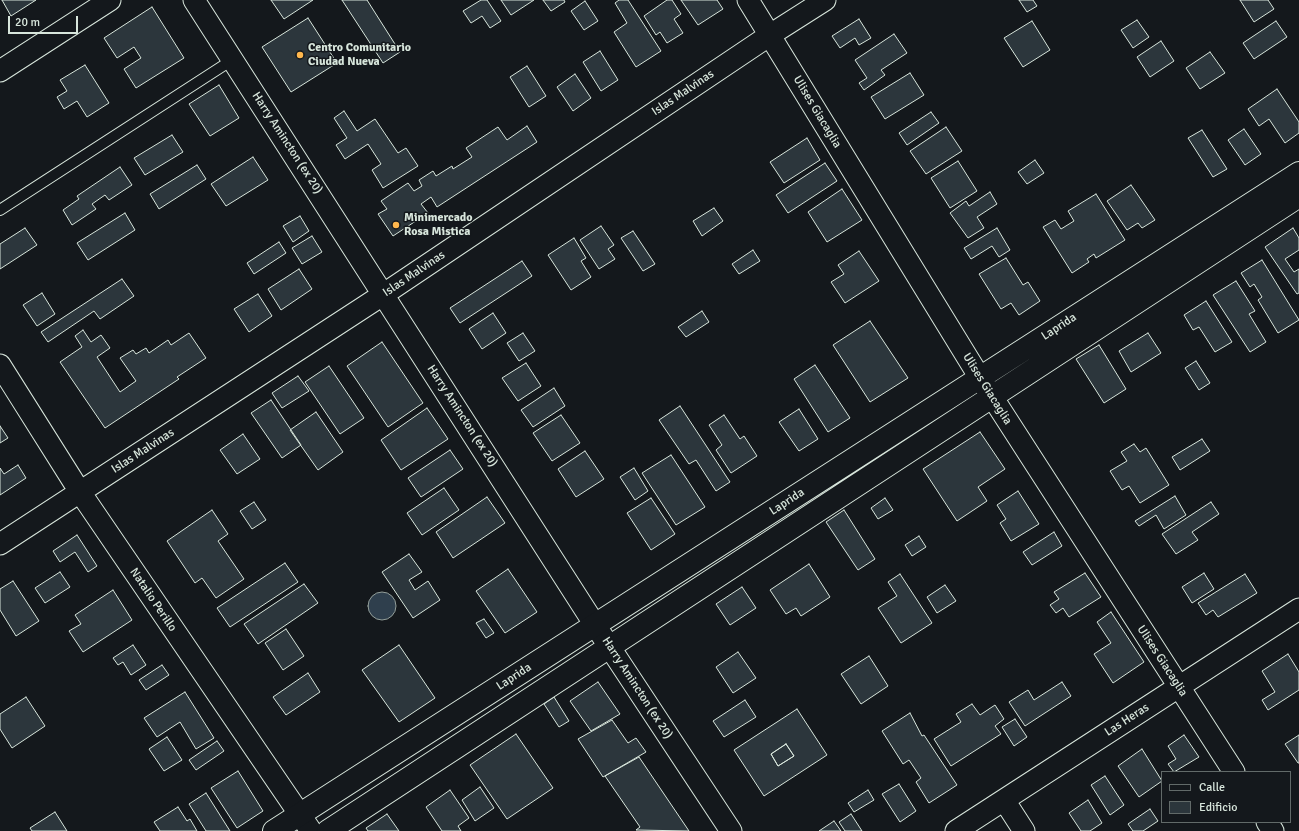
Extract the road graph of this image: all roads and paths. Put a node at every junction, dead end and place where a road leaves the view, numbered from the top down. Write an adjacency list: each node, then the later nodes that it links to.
1 (110, 0): 7 (street)
2 (194, 0): 6 (street, Harry Amincton (ex 20))
3 (748, 0): 5 (street, Ulises Giacaglia)
4 (825, 0): 5 (street, Islas Malvinas)
5 (770, 34): 11 (street, Islas Malvinas); 13 (street, Ulises Giacaglia)
6 (232, 60): 10 (lane); 11 (street, Harry Amincton (ex 20))
7 (0, 71)
8 (1299, 173): 13 (main road, Laprida)
9 (1299, 196): 14 (main road, Laprida)
10 (0, 210)
11 (384, 294): 15 (street, Islas Malvinas); 18 (street, Harry Amincton (ex 20))
12 (0, 365): 15 (street, Natalio Perillo)
13 (980, 378): 14 (street, Ulises Giacaglia); 18 (main road, Laprida)
14 (992, 397): 19 (main road, Laprida); 20 (street, Ulises Giacaglia)
15 (80, 492): 16 (street, Islas Malvinas); 23 (street, Natalio Perillo)
16 (0, 544)
17 (1299, 609): 20 (street, Las Heras)
18 (596, 625): 19 (street, Harry Amincton (ex 20)); 23 (main road, Laprida)
19 (610, 646): 25 (main road, Laprida); 26 (street, Harry Amincton (ex 20))
20 (1178, 686): 21 (street, Ulises Giacaglia); 22 (street, Las Heras)
21 (1233, 771)
22 (1004, 800): 27 (street, Las Heras); 28 (street)
23 (305, 823): 24 (main road, Laprida)
24 (274, 831)
25 (328, 831)
26 (731, 831)
27 (956, 831)
28 (1024, 831)

